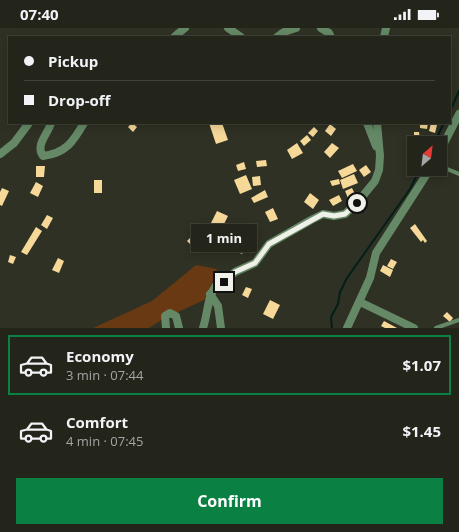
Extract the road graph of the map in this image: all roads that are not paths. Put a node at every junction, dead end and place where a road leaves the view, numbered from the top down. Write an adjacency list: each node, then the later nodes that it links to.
1 (185, 28): 5 (street)
2 (228, 28): 6 (street)
3 (296, 28): 7 (street)
4 (321, 28): 8 (street)
5 (175, 36)
6 (240, 36)
7 (278, 36)
8 (330, 36)
9 (459, 114): 15 (street)
10 (28, 124): 16 (street)
11 (50, 124): 12 (street)
12 (83, 124)
13 (367, 124): 17 (street)
14 (377, 124): 17 (street)
15 (447, 137)
16 (0, 154)
17 (380, 156): 21 (street)
18 (447, 169): 19 (lane)
19 (459, 174)
20 (426, 176): 22 (street)
21 (210, 294): 26 (street); 27 (street)
22 (360, 302): 28 (street); 29 (street)
23 (459, 320): 30 (lane)
24 (166, 328): 25 (street)
25 (179, 328)
26 (203, 328)
27 (222, 328)
28 (346, 328)
29 (414, 328)
30 (436, 328)

